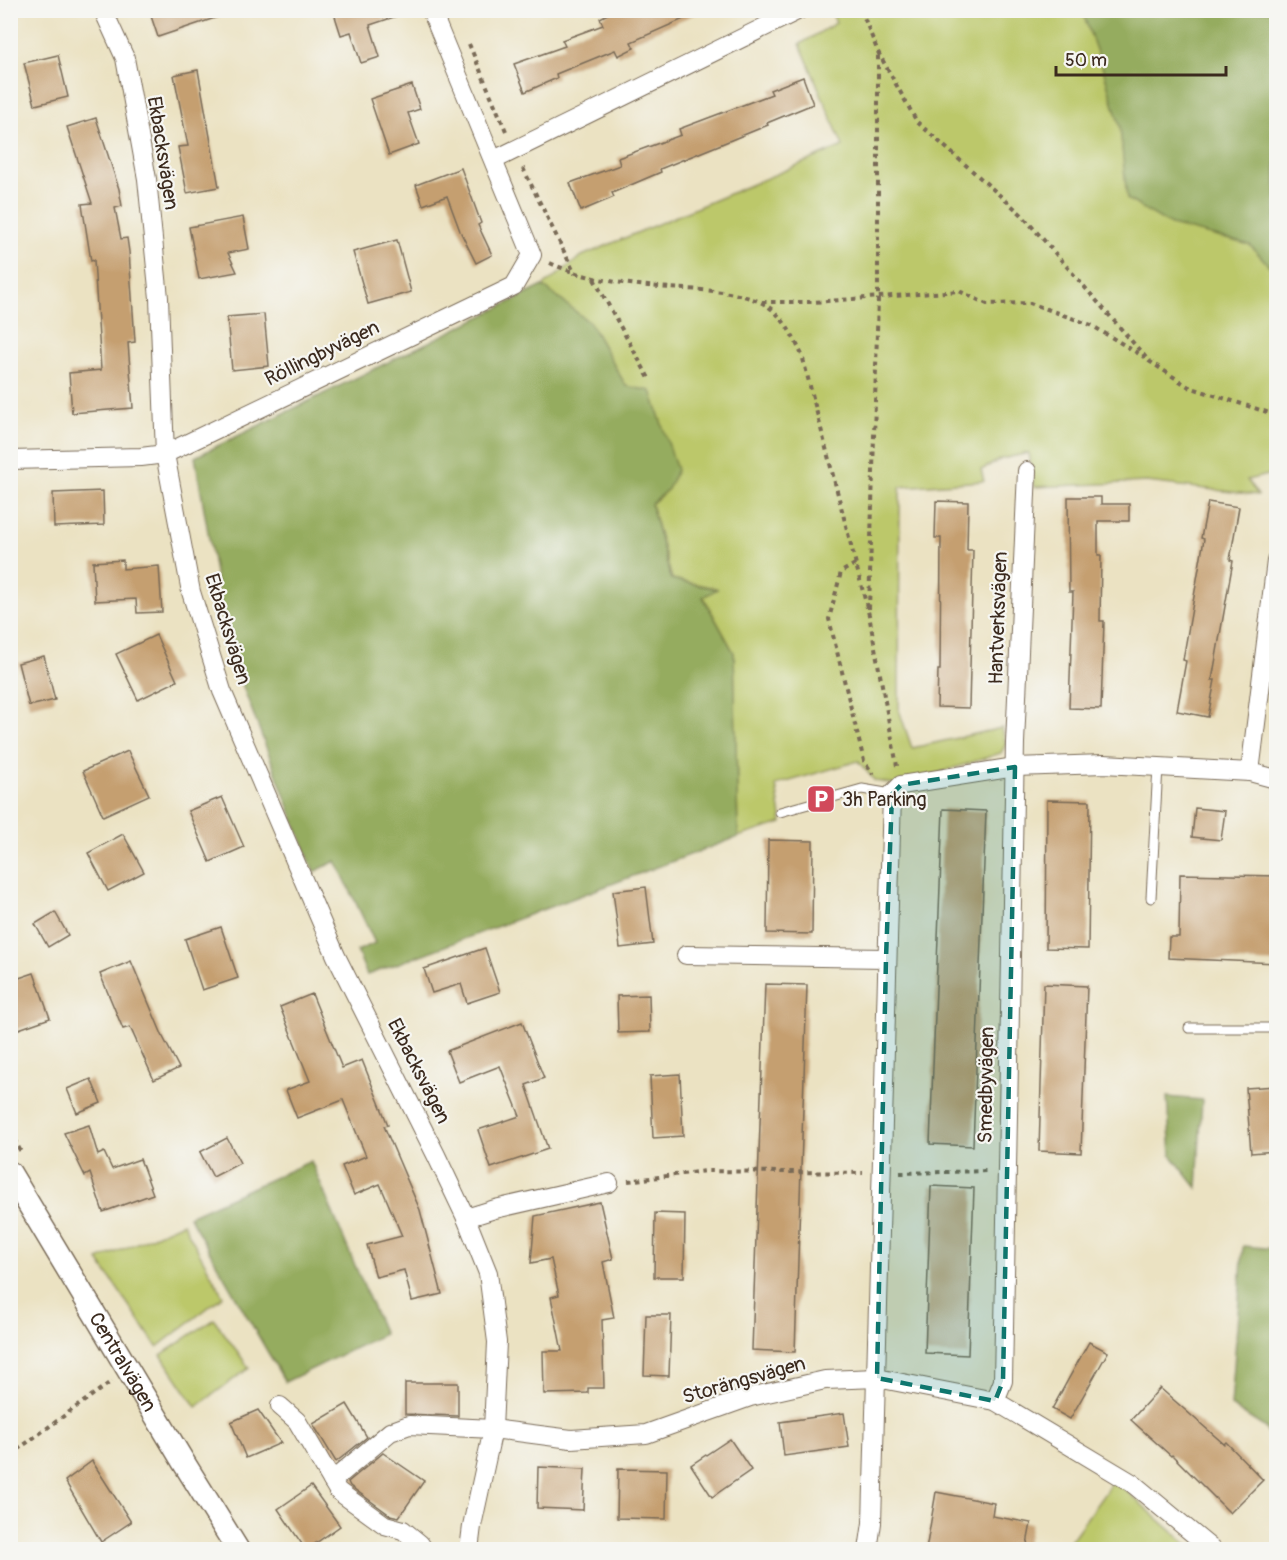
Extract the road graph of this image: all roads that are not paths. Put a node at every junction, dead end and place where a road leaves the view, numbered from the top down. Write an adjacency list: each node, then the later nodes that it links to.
1 (103, 10): 5 (street, Ekbacksvägen)
2 (431, 10): 4 (street)
3 (799, 10): 4 (street)
4 (494, 160): 5 (street, Röllingbyvägen)
5 (165, 454): 6 (street, Röllingbyvägen); 22 (street, Ekbacksvägen)
6 (10, 460)
7 (1027, 471): 10 (street, Hantverksvägen)
8 (1276, 561): 11 (street)
9 (1158, 766): 10 (street); 11 (street); 15 (lane)
10 (1015, 767): 13 (street); 24 (street, Smedbyvägen)
11 (1250, 772): 12 (street)
12 (1276, 779)
13 (892, 794): 14 (lane); 17 (street)
14 (780, 812)
15 (1151, 898)
16 (686, 955): 17 (street)
17 (886, 958): 23 (street)
18 (1189, 1028): 19 (lane)
19 (1276, 1028)
20 (10, 1173): 28 (street, Centralvägen)
21 (609, 1184): 22 (street)
22 (466, 1218): 26 (street, Ekbacksvägen)
23 (877, 1378): 24 (street, Storängsvägen); 26 (street, Storängsvägen); 31 (street)
24 (995, 1401): 32 (street, Storängsvägen)
25 (280, 1406): 27 (street)
26 (493, 1429): 27 (street); 30 (street, Ekbacksvägen)
27 (332, 1481): 29 (street)
28 (238, 1550)
29 (424, 1550)
30 (469, 1550)
31 (868, 1550)
32 (1213, 1550)

